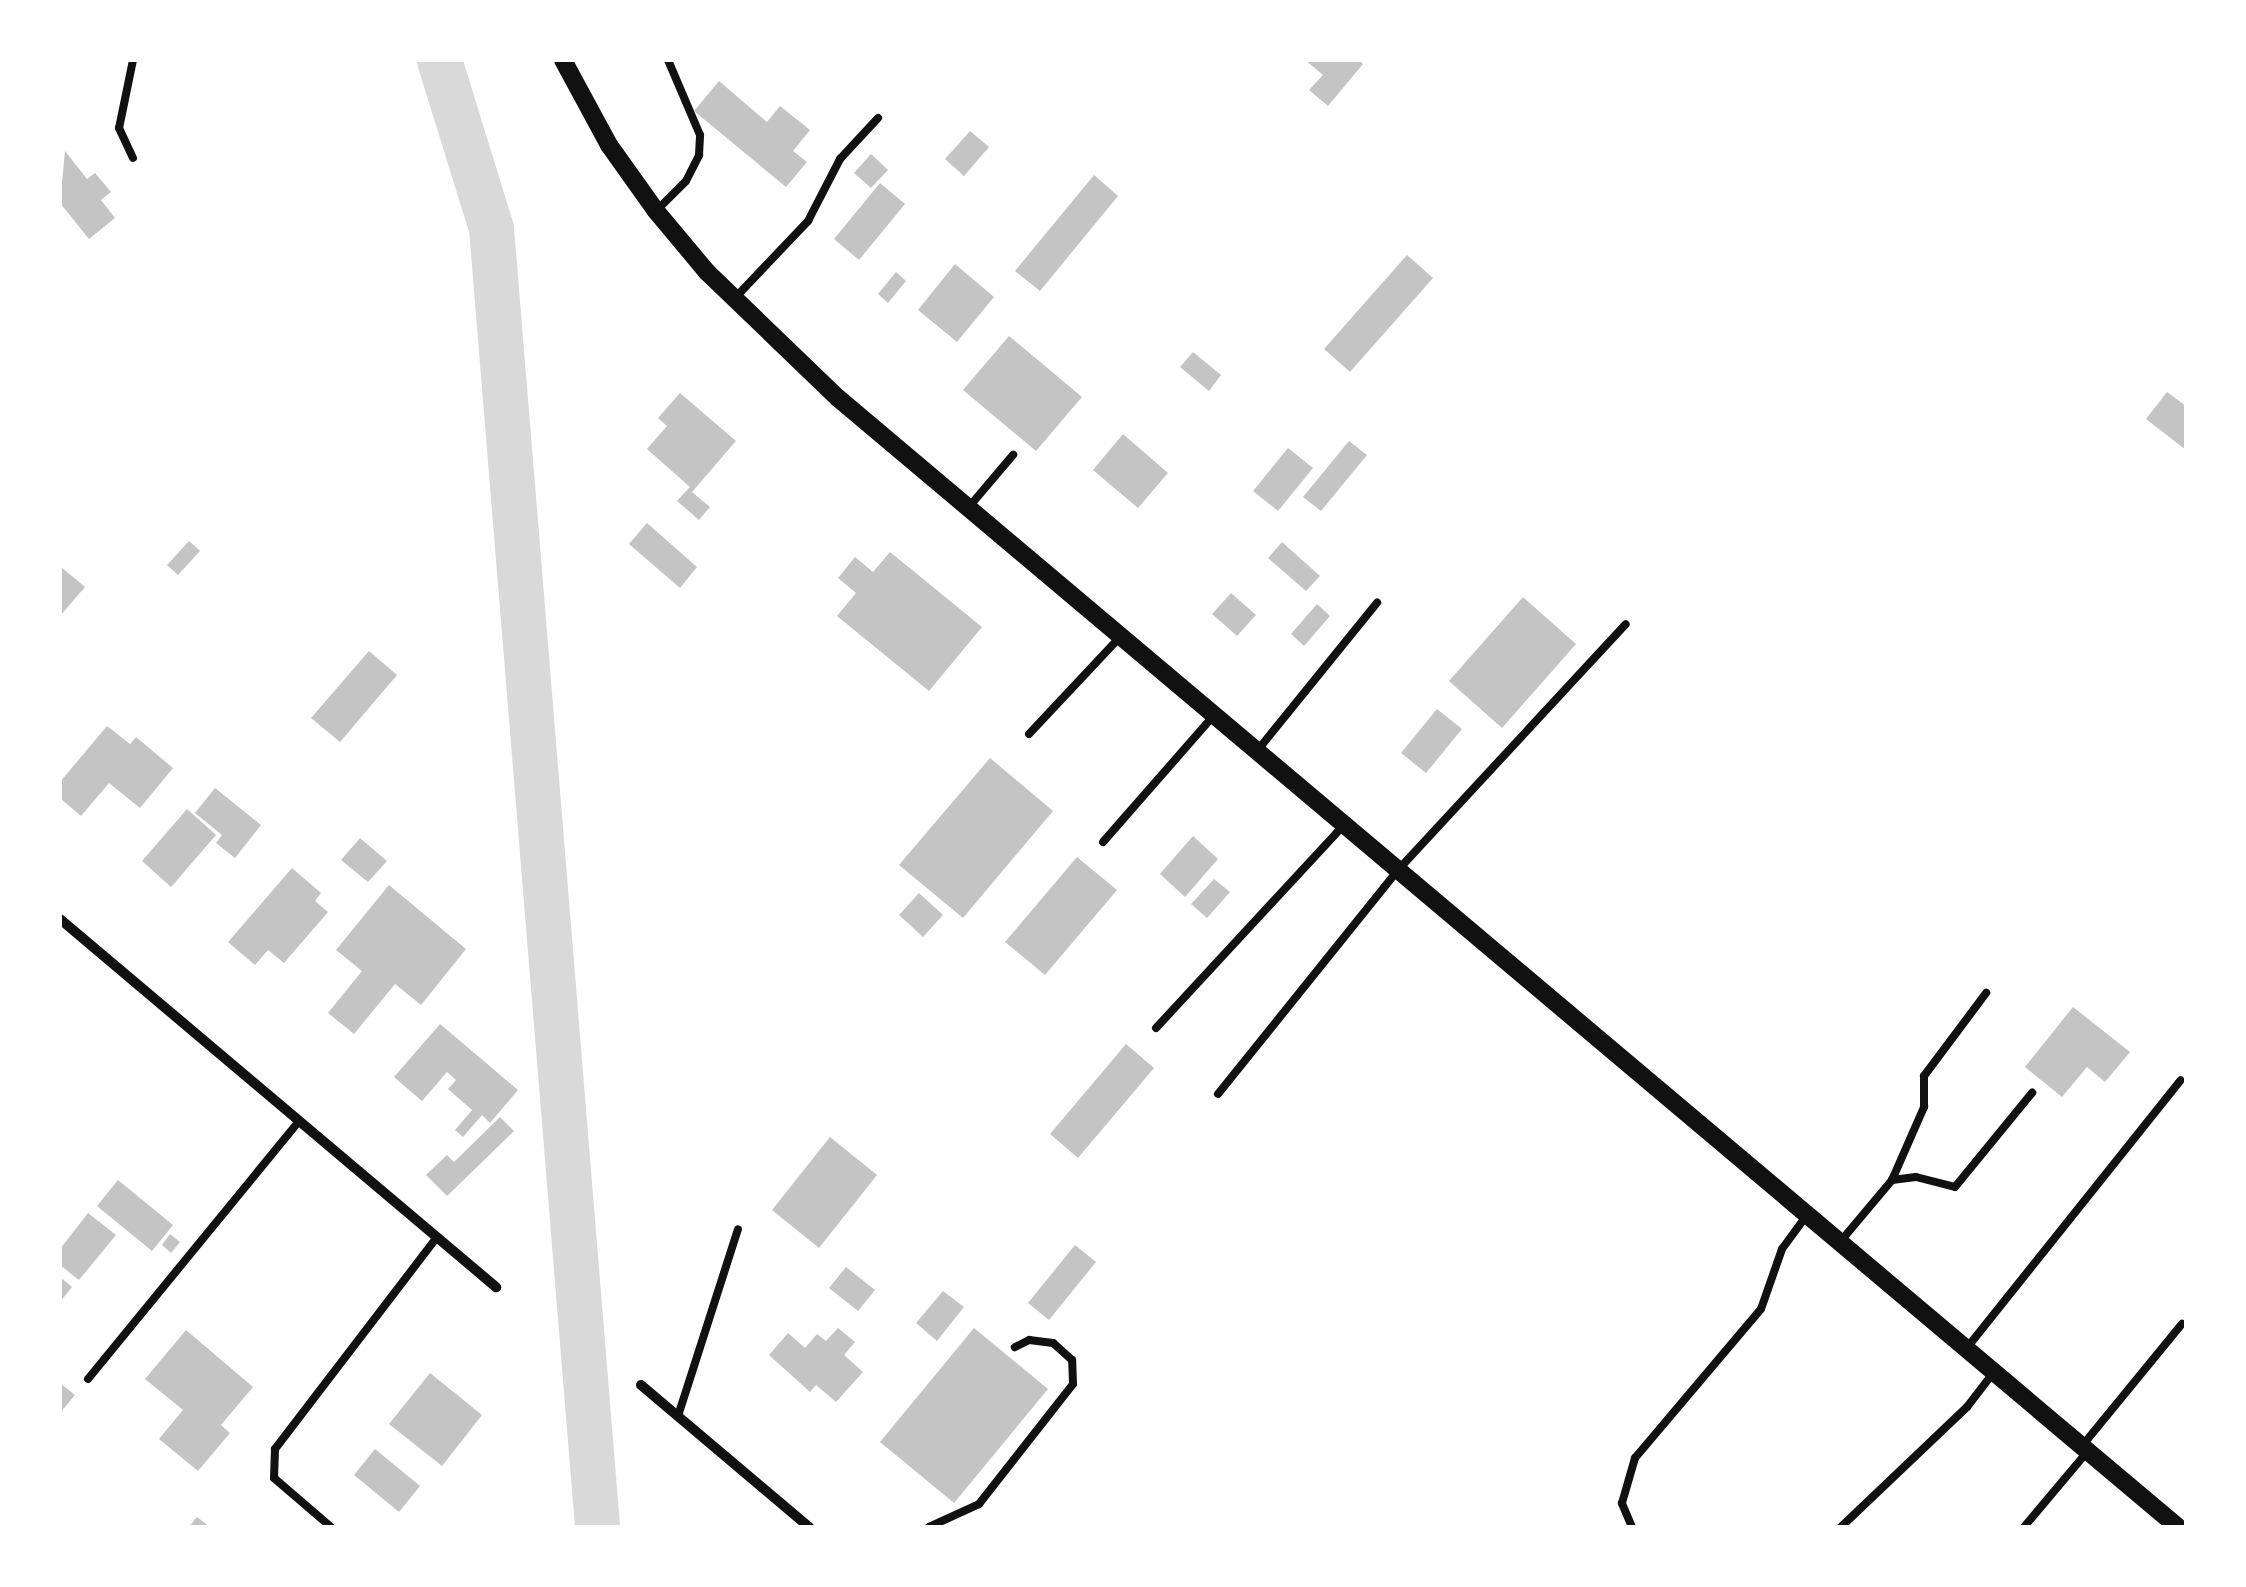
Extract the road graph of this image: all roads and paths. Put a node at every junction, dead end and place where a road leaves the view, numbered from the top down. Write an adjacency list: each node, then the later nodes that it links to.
1 (133, 60): 5 (lane)
2 (563, 60): 6 (street)
3 (668, 60): 6 (lane)
4 (878, 118): 7 (lane)
5 (133, 158)
6 (656, 212): 7 (street)
7 (734, 300): 9 (street)
8 (1013, 455): 9 (lane)
9 (968, 508): 12 (street)
10 (1377, 603): 15 (lane)
11 (1626, 624): 18 (lane)
12 (1121, 636): 13 (street); 14 (lane)
13 (1214, 715): 15 (street); 17 (lane)
14 (1028, 734)
15 (1256, 751): 16 (street)
16 (1344, 825): 18 (street); 21 (lane)
17 (1102, 842)
18 (1398, 870): 24 (lane); 27 (street)
19 (60, 919): 25 (street)
20 (1986, 994): 26 (lane)
21 (1156, 1028)
22 (2181, 1080): 34 (lane)
23 (2032, 1093): 26 (lane)
24 (1218, 1094)
25 (299, 1121): 29 (street); 36 (lane)
26 (1892, 1180): 30 (lane)
27 (1807, 1215): 30 (street); 43 (lane)
28 (738, 1229): 38 (lane)
29 (437, 1237): 31 (street); 40 (lane)
30 (1840, 1242): 34 (street)
31 (496, 1287)
32 (2182, 1324): 39 (lane)
33 (1016, 1347): 42 (lane)
34 (1966, 1349): 35 (street)
35 (1994, 1372): 39 (street); 44 (lane)
36 (88, 1379)
37 (641, 1385): 38 (street)
38 (678, 1416): 41 (street)
39 (2085, 1449): 45 (lane); 46 (street)
40 (331, 1527)
41 (809, 1527)
42 (929, 1527)
43 (1632, 1527)
44 (1841, 1527)
45 (2024, 1527)
46 (2178, 1527)

